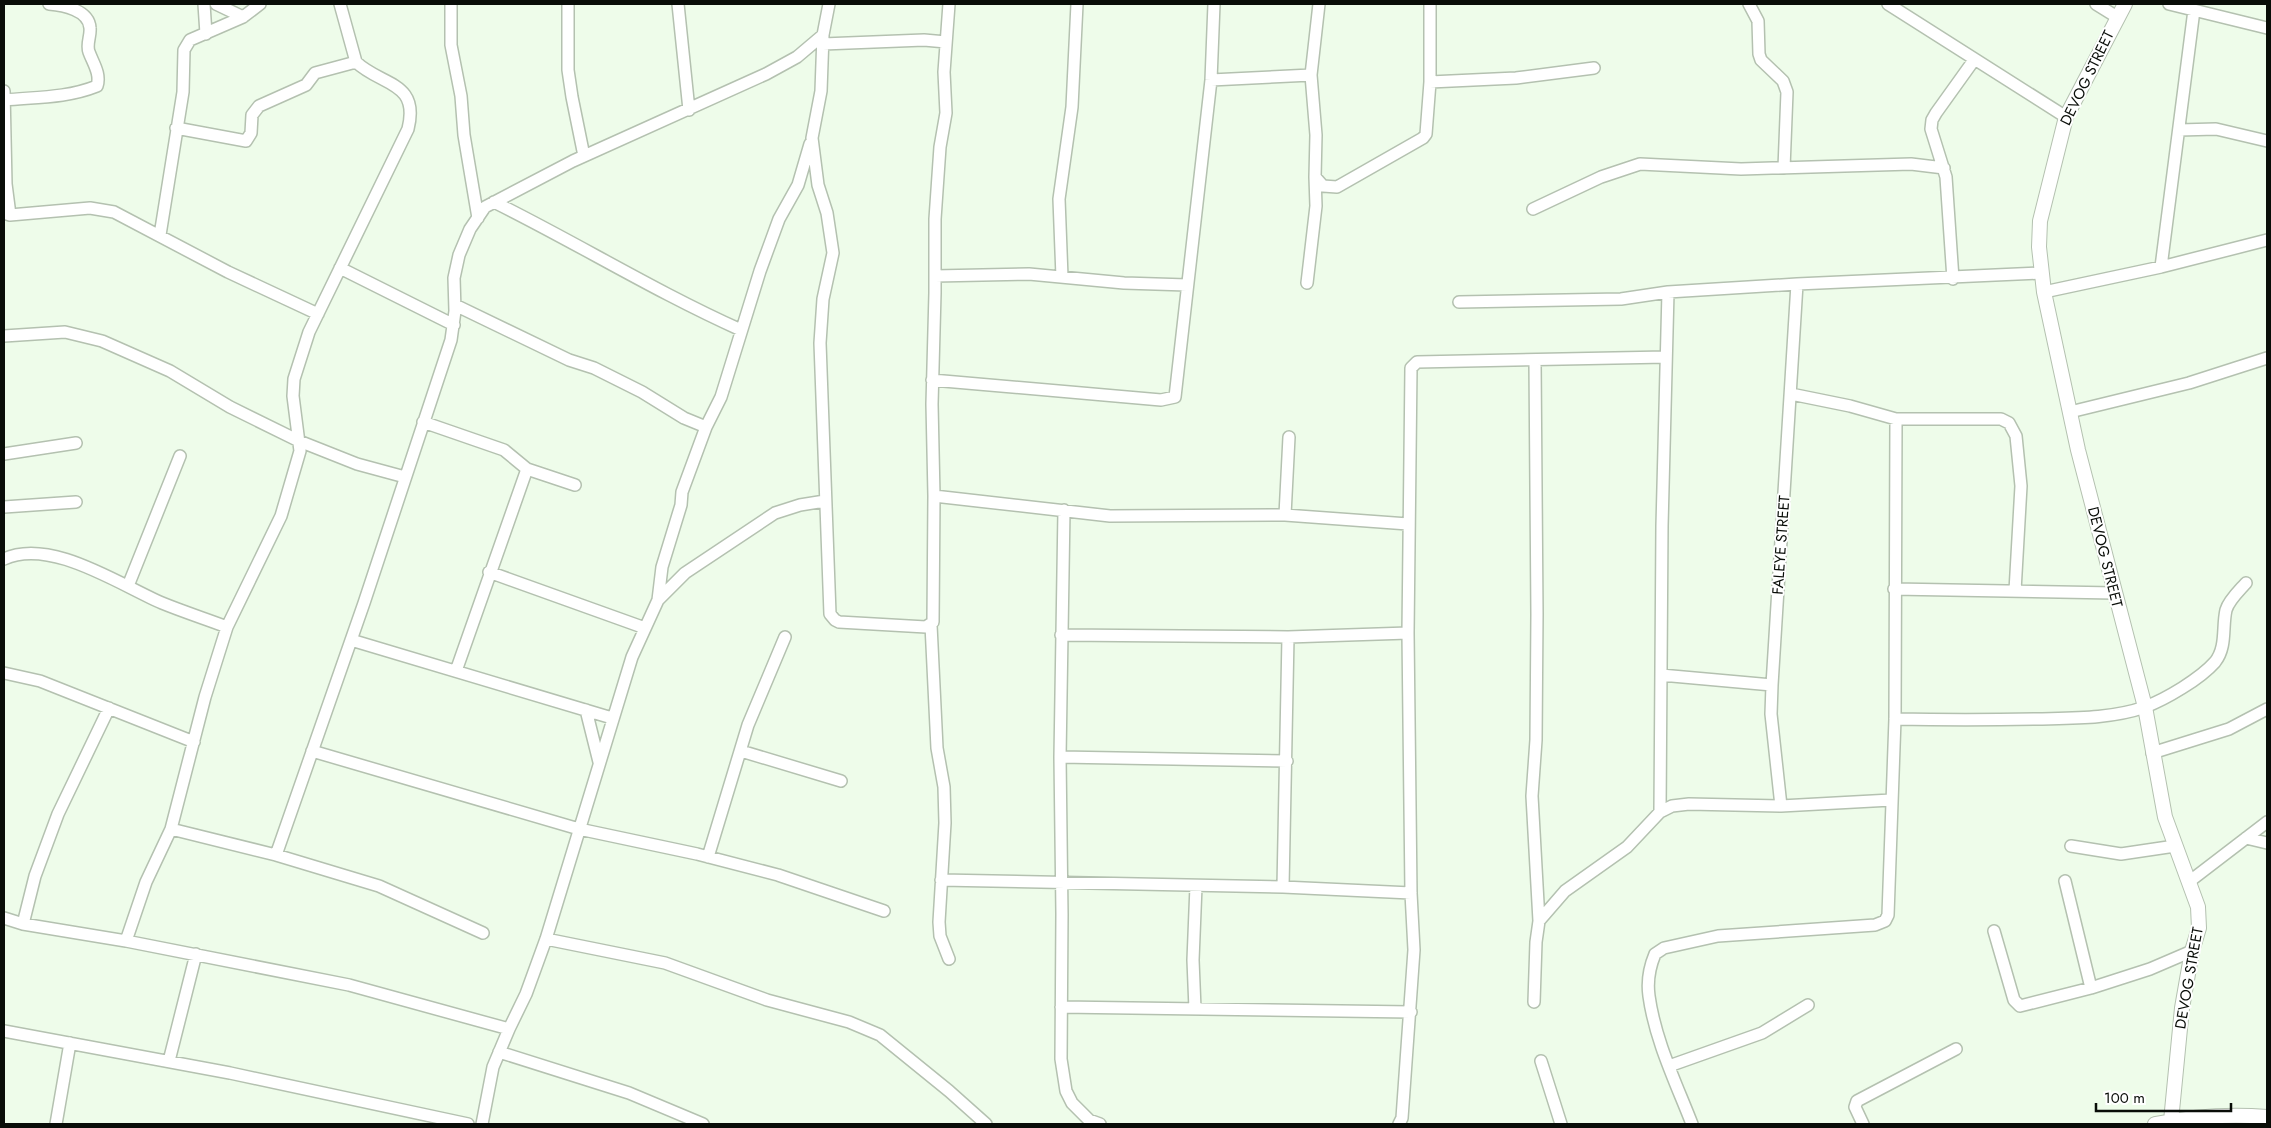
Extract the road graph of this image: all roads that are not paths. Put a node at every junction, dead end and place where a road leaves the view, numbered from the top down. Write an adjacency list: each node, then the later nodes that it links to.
1 (49, 4): 2 (street)
2 (65, 4): 34 (street)
3 (204, 4): 25 (street)
4 (216, 4): 22 (street)
5 (260, 4): 22 (street)
6 (340, 4): 29 (street)
7 (451, 4): 50 (street)
8 (568, 4): 41 (street)
9 (678, 4): 35 (street)
10 (829, 4): 26 (street)
11 (949, 4): 27 (street)
12 (1077, 4): 57 (street)
13 (1214, 4): 32 (street)
14 (1319, 4): 31 (street)
15 (1430, 4): 33 (street)
16 (1749, 4): 42 (street)
17 (1888, 4): 28 (street)
18 (2096, 4): 23 (street)
19 (2125, 4): 23 (street, DEVOG STREET)
20 (2169, 4): 21 (street)
21 (2194, 10): 24 (street); 38 (street)
22 (242, 17): 25 (street)
23 (2118, 17): 36 (street, DEVOG STREET)
24 (2267, 28)
25 (206, 34): 37 (street)
26 (823, 39): 27 (street); 35 (street); 39 (street)
27 (946, 42): 56 (street)
28 (1974, 60): 36 (street); 43 (street)
29 (356, 62): 37 (street); 54 (street)
30 (1594, 68): 33 (street)
31 (1311, 75): 32 (street); 44 (street)
32 (1211, 80): 61 (street)
33 (1430, 82): 44 (street)
34 (4, 95): 49 (street)
35 (689, 110): 41 (street)
36 (2066, 117): 55 (street, DEVOG STREET)
37 (176, 128): 51 (street)
38 (2180, 130): 40 (street); 53 (street)
39 (812, 138): 45 (street); 46 (street)
40 (2267, 141)
41 (584, 156): 47 (street)
42 (1784, 168): 43 (street); 48 (street)
43 (1944, 168): 58 (street)
44 (1315, 177): 59 (street)
45 (798, 185): 46 (street); 68 (street)
46 (818, 185): 88 (street)
47 (494, 202): 50 (street); 68 (street)
48 (1533, 209)
49 (7, 214): 51 (street)
50 (478, 218): 65 (street)
51 (160, 235): 66 (street)
52 (2267, 240): 53 (street)
53 (2161, 267): 63 (street)
54 (340, 268): 66 (street); 67 (street)
55 (2041, 274): 58 (street); 63 (street, DEVOG STREET)
56 (935, 276): 57 (street); 73 (street)
57 (1062, 277): 61 (street)
58 (1953, 278): 60 (street)
59 (1307, 283)
60 (1797, 284): 62 (street); 74 (street, FALEYE STREET)
61 (1187, 285): 73 (street)
62 (1668, 292): 64 (street); 70 (street)
63 (2044, 292): 75 (street, DEVOG STREET)
64 (1459, 302)
65 (455, 305): 67 (street); 78 (street)
66 (318, 314): 80 (street)
67 (454, 325): 77 (street)
68 (741, 330): 78 (street)
69 (4, 336): 80 (street)
70 (1666, 357): 72 (street); 112 (street)
71 (2267, 358): 75 (street)
72 (1535, 360): 93 (street); 149 (street)
73 (932, 380): 87 (street)
74 (1791, 394): 76 (street); 113 (street, FALEYE STREET)
75 (2070, 412): 100 (street, DEVOG STREET)
76 (1896, 419): 98 (street); 99 (street)
77 (423, 422): 84 (street); 85 (street)
78 (706, 427): 101 (street)
79 (1289, 437): 92 (street)
80 (300, 442): 85 (street); 103 (street)
81 (76, 443): 82 (street)
82 (4, 454)
83 (180, 456): 97 (street)
84 (527, 469): 86 (street); 95 (street)
85 (405, 477): 109 (street)
86 (575, 486)
87 (934, 496): 91 (street); 102 (street)
88 (825, 501): 101 (street); 102 (street)
89 (76, 502): 90 (street)
90 (4, 507)
91 (1064, 510): 92 (street); 106 (street)
92 (1285, 515): 93 (street)
93 (1408, 524): 105 (street)
94 (4, 558): 97 (street)
95 (489, 572): 104 (street); 110 (street)
96 (2246, 583): 114 (street)
97 (128, 586): 103 (street)
98 (1894, 590): 99 (street); 119 (street)
99 (2015, 591): 100 (street)
100 (2114, 593): 114 (street, DEVOG STREET)
101 (658, 600): 104 (street)
102 (931, 625): 140 (street)
103 (227, 627): 120 (street)
104 (645, 628): 118 (street)
105 (1408, 633): 108 (street); 146 (street)
106 (1060, 635): 108 (street); 124 (street)
107 (785, 637): 121 (street)
108 (1288, 637): 125 (street)
109 (351, 640): 110 (street); 122 (street)
110 (456, 672): 117 (street)
111 (4, 673): 115 (street)
112 (1661, 675): 113 (street); 130 (street)
113 (1772, 685): 129 (street, FALEYE STREET)
114 (2145, 707): 119 (street); 123 (street, DEVOG STREET)
115 (109, 708): 120 (street); 150 (street)
116 (2267, 709): 123 (street)
117 (586, 710): 118 (street); 126 (street)
118 (612, 718): 126 (street)
119 (1895, 719): 128 (street)
120 (194, 742): 132 (street)
121 (741, 750): 127 (street); 139 (street)
122 (312, 751): 133 (street); 138 (street)
123 (2152, 753): 137 (street, DEVOG STREET)
124 (1060, 757): 125 (street); 143 (street)
125 (1287, 762): 145 (street)
126 (599, 765): 133 (street)
127 (841, 781)
128 (1891, 800): 129 (street); 171 (street)
129 (1781, 806): 130 (street)
130 (1660, 812): 149 (street)
131 (2267, 822): 134 (street)
132 (170, 829): 138 (street); 154 (street)
133 (579, 829): 139 (street); 153 (street)
134 (2246, 838): 135 (street); 142 (street)
135 (2267, 843)
136 (2071, 846): 137 (street)
137 (2175, 846): 142 (street, DEVOG STREET)
138 (276, 855): 152 (street)
139 (708, 857): 147 (street)
140 (941, 880): 143 (street); 157 (street)
141 (2065, 881): 158 (street)
142 (2190, 881): 155 (street, DEVOG STREET)
143 (1060, 883): 144 (street); 161 (street)
144 (1196, 886): 145 (street); 162 (street)
145 (1283, 888): 146 (street)
146 (1411, 892): 163 (street)
147 (884, 910)
148 (4, 918): 150 (street)
149 (1539, 921): 159 (street)
150 (23, 924): 154 (street)
151 (1994, 931): 158 (street)
152 (483, 933)
153 (546, 939): 164 (street); 179 (street)
154 (126, 940): 156 (street)
155 (2192, 951): 158 (street); 173 (street, DEVOG STREET)
156 (196, 954): 164 (street); 170 (street)
157 (949, 959)
158 (2091, 988)
159 (1534, 1002)
160 (1808, 1005): 171 (street)
161 (1062, 1007): 162 (street); 180 (street)
162 (1195, 1009): 163 (street)
163 (1411, 1012): 181 (street)
164 (508, 1029): 168 (street)
165 (4, 1031): 166 (street)
166 (70, 1043): 170 (street); 175 (street)
167 (1956, 1049): 184 (street)
168 (499, 1052): 177 (street); 178 (street)
169 (1541, 1061): 182 (street)
170 (169, 1062): 176 (street)
171 (1669, 1066): 183 (street)
172 (2267, 1117): 174 (street)
173 (2171, 1121): 174 (street); 185 (street)
174 (2204, 1121)
175 (56, 1124)
176 (468, 1124)
177 (482, 1124)
178 (702, 1124)
179 (986, 1124)
180 (1100, 1124)
181 (1399, 1124)
182 (1561, 1124)
183 (1692, 1124)
184 (1863, 1124)
185 (2155, 1124)

